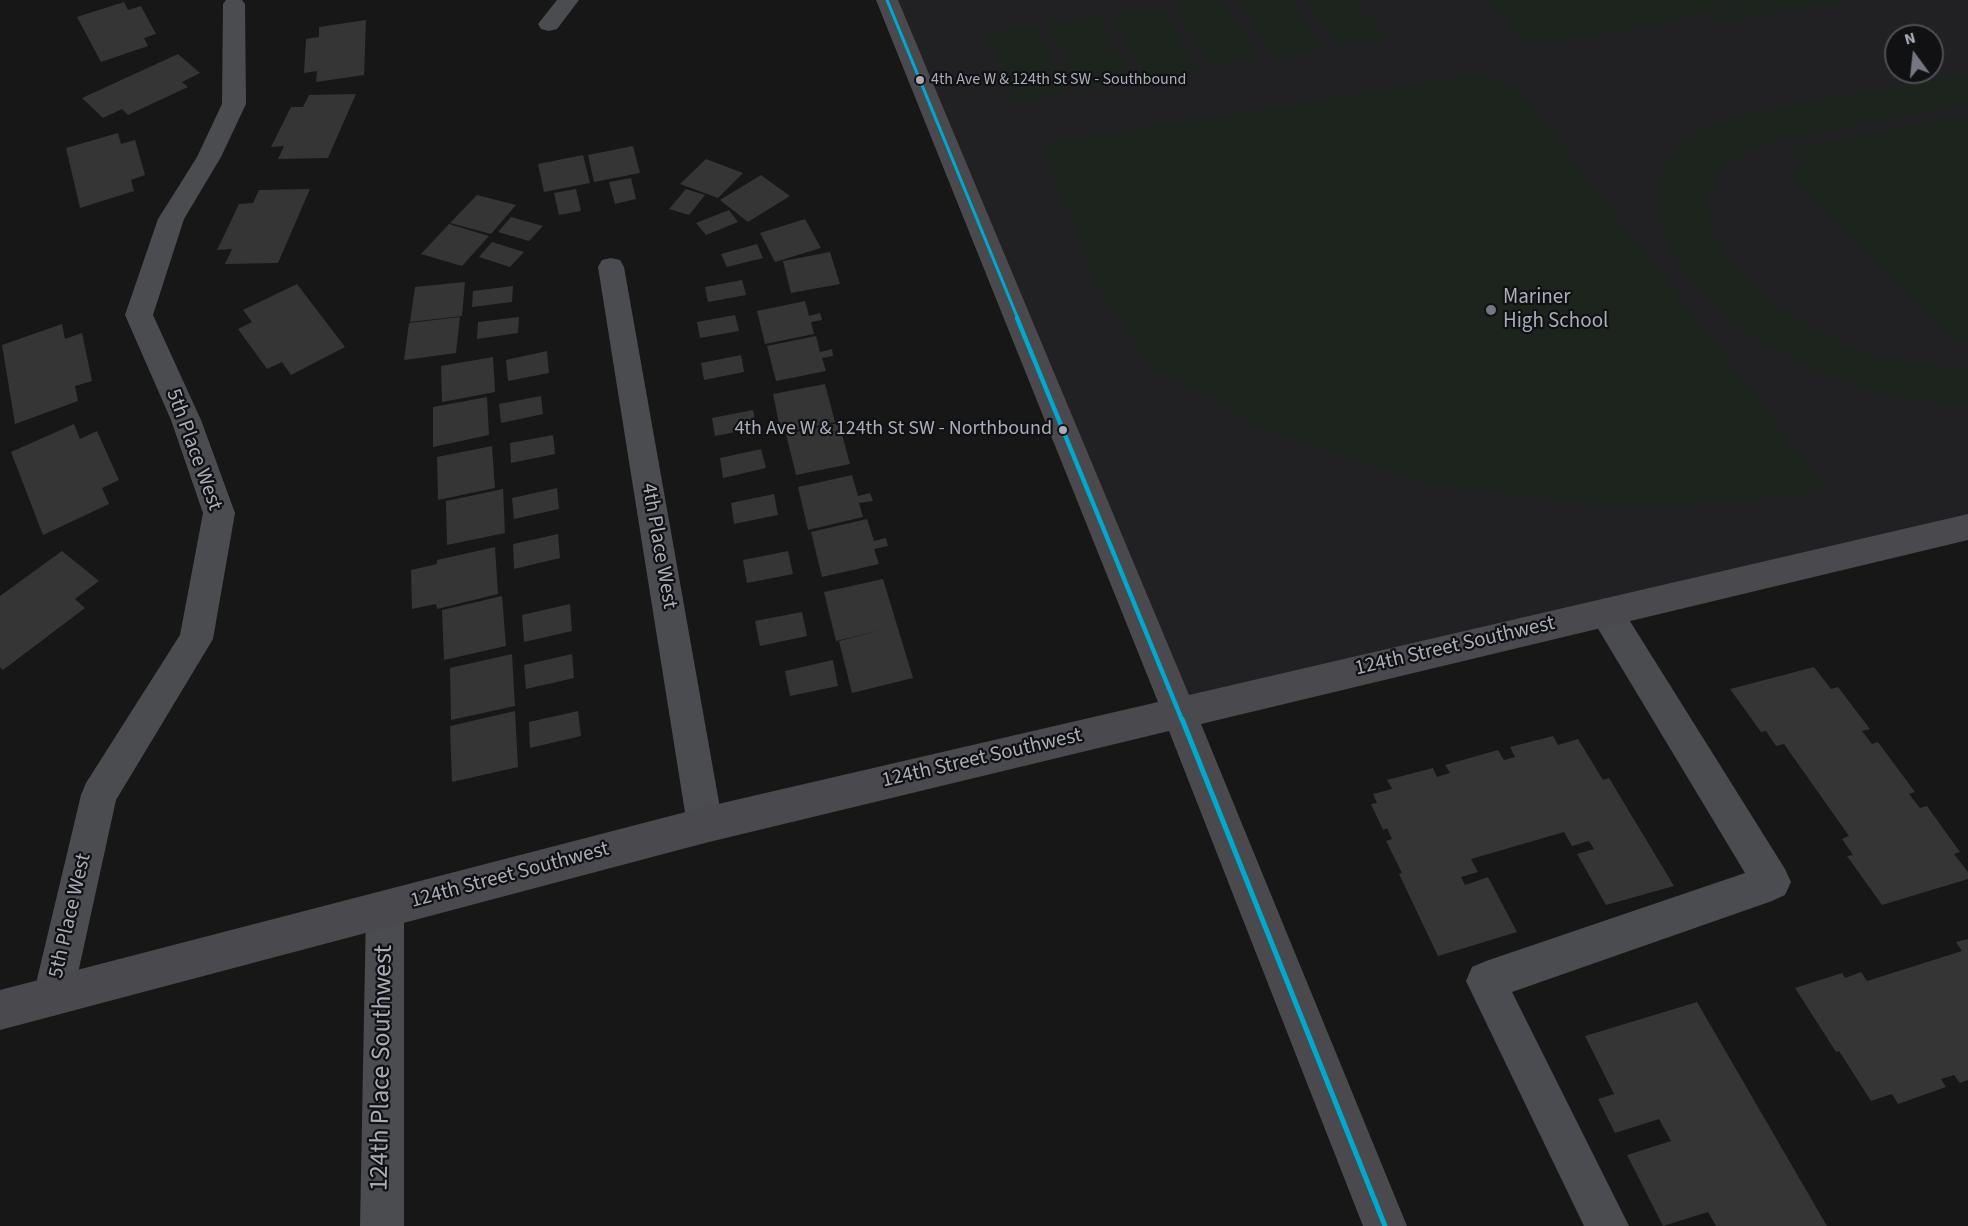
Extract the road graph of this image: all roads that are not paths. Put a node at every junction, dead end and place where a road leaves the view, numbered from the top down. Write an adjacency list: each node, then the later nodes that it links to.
1 (568, 0): 4 (street)
2 (887, 0): 8 (street)
3 (234, 4): 11 (street, 5th Place West)
4 (549, 24)
5 (611, 267): 9 (street, 4th Place West)
6 (1968, 527): 7 (street, 124th Street Southwest)
7 (1606, 612): 8 (street, 124th Street Southwest); 15 (street)
8 (1179, 712): 9 (street, 124th Street Southwest); 14 (street)
9 (705, 825): 10 (street, 124th Street Southwest)
10 (385, 910): 11 (street, 124th Street Southwest); 13 (street, 124th Place Southwest)
11 (53, 996): 12 (street, 124th Street Southwest)
12 (0, 1010)
13 (382, 1226)
14 (1385, 1226)
15 (1607, 1226)

